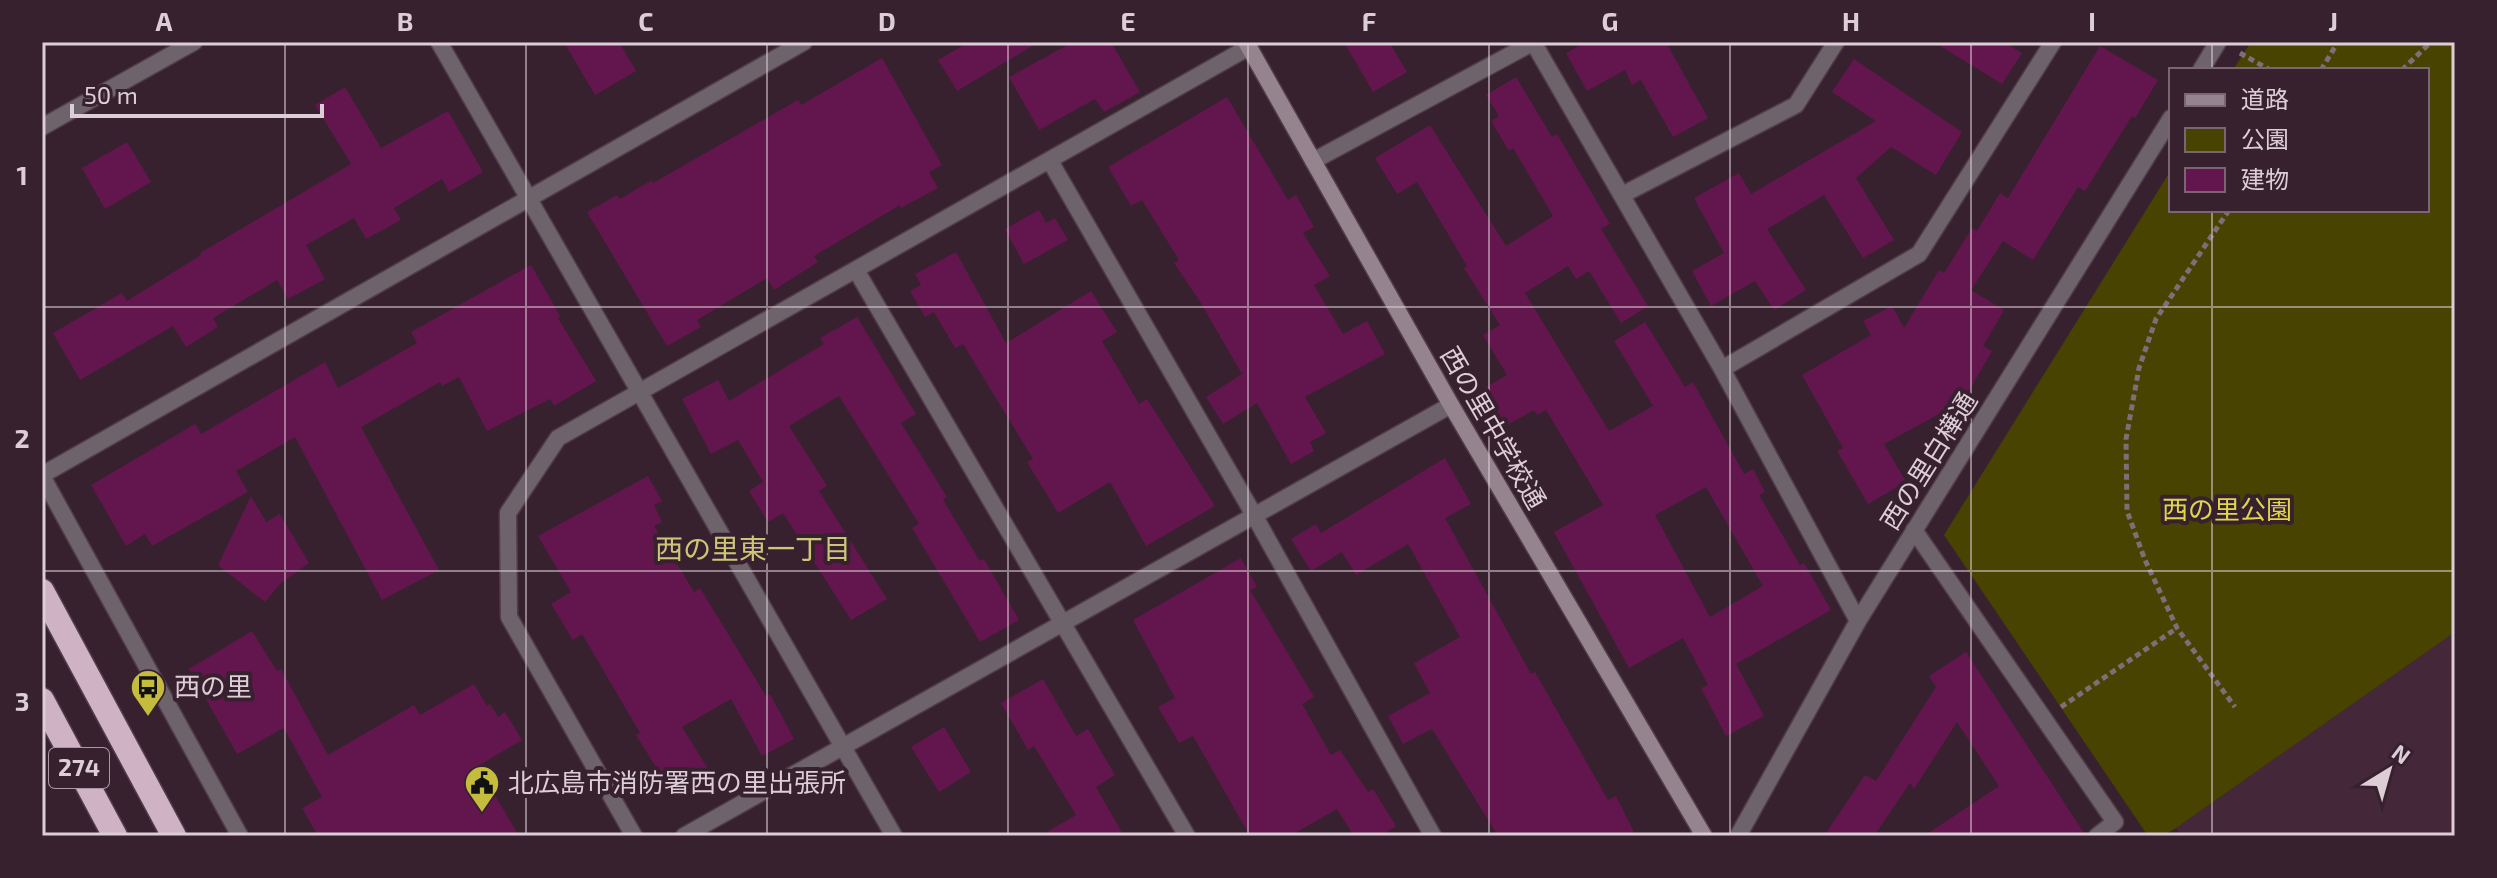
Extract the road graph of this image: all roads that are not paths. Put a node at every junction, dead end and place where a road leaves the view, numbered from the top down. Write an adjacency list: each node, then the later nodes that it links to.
1 (194, 42): 11 (street)
2 (439, 42): 15 (street)
3 (804, 42): 15 (street)
4 (1533, 42): 13 (street); 14 (street)
5 (1836, 42): 14 (street)
6 (2053, 42): 17 (street)
7 (1247, 44): 12 (street); 13 (street, 西の里中学校通)
8 (2226, 46): 9 (street)
9 (2203, 68)
10 (2169, 121): 22 (street, 西の里白樺通)
11 (42, 127)
12 (1050, 161): 16 (street); 21 (street)
13 (1313, 161): 19 (street, 西の里中学校通)
14 (1622, 195): 17 (street)
15 (527, 199): 18 (street); 20 (street)
16 (856, 270): 18 (street); 25 (street)
17 (1722, 369): 24 (street)
18 (640, 391): 27 (street); 31 (street)
19 (1451, 405): 21 (street); 36 (street, 西の里中学校通)
20 (42, 475): 30 (street)
21 (1254, 515): 25 (street); 35 (street)
22 (1914, 530): 24 (street, 西の里白樺通); 38 (street)
23 (42, 591): 29 (highway, 274)
24 (1858, 621): 37 (street, 西の里白樺通)
25 (1064, 623): 27 (street); 34 (street)
26 (42, 700): 28 (highway, 274)
27 (844, 748): 32 (street); 33 (street)
28 (115, 836)
29 (174, 836)
30 (240, 836)
31 (634, 836)
32 (684, 836)
33 (894, 836)
34 (1187, 836)
35 (1433, 836)
36 (1704, 836)
37 (1738, 836)
38 (2097, 836)

